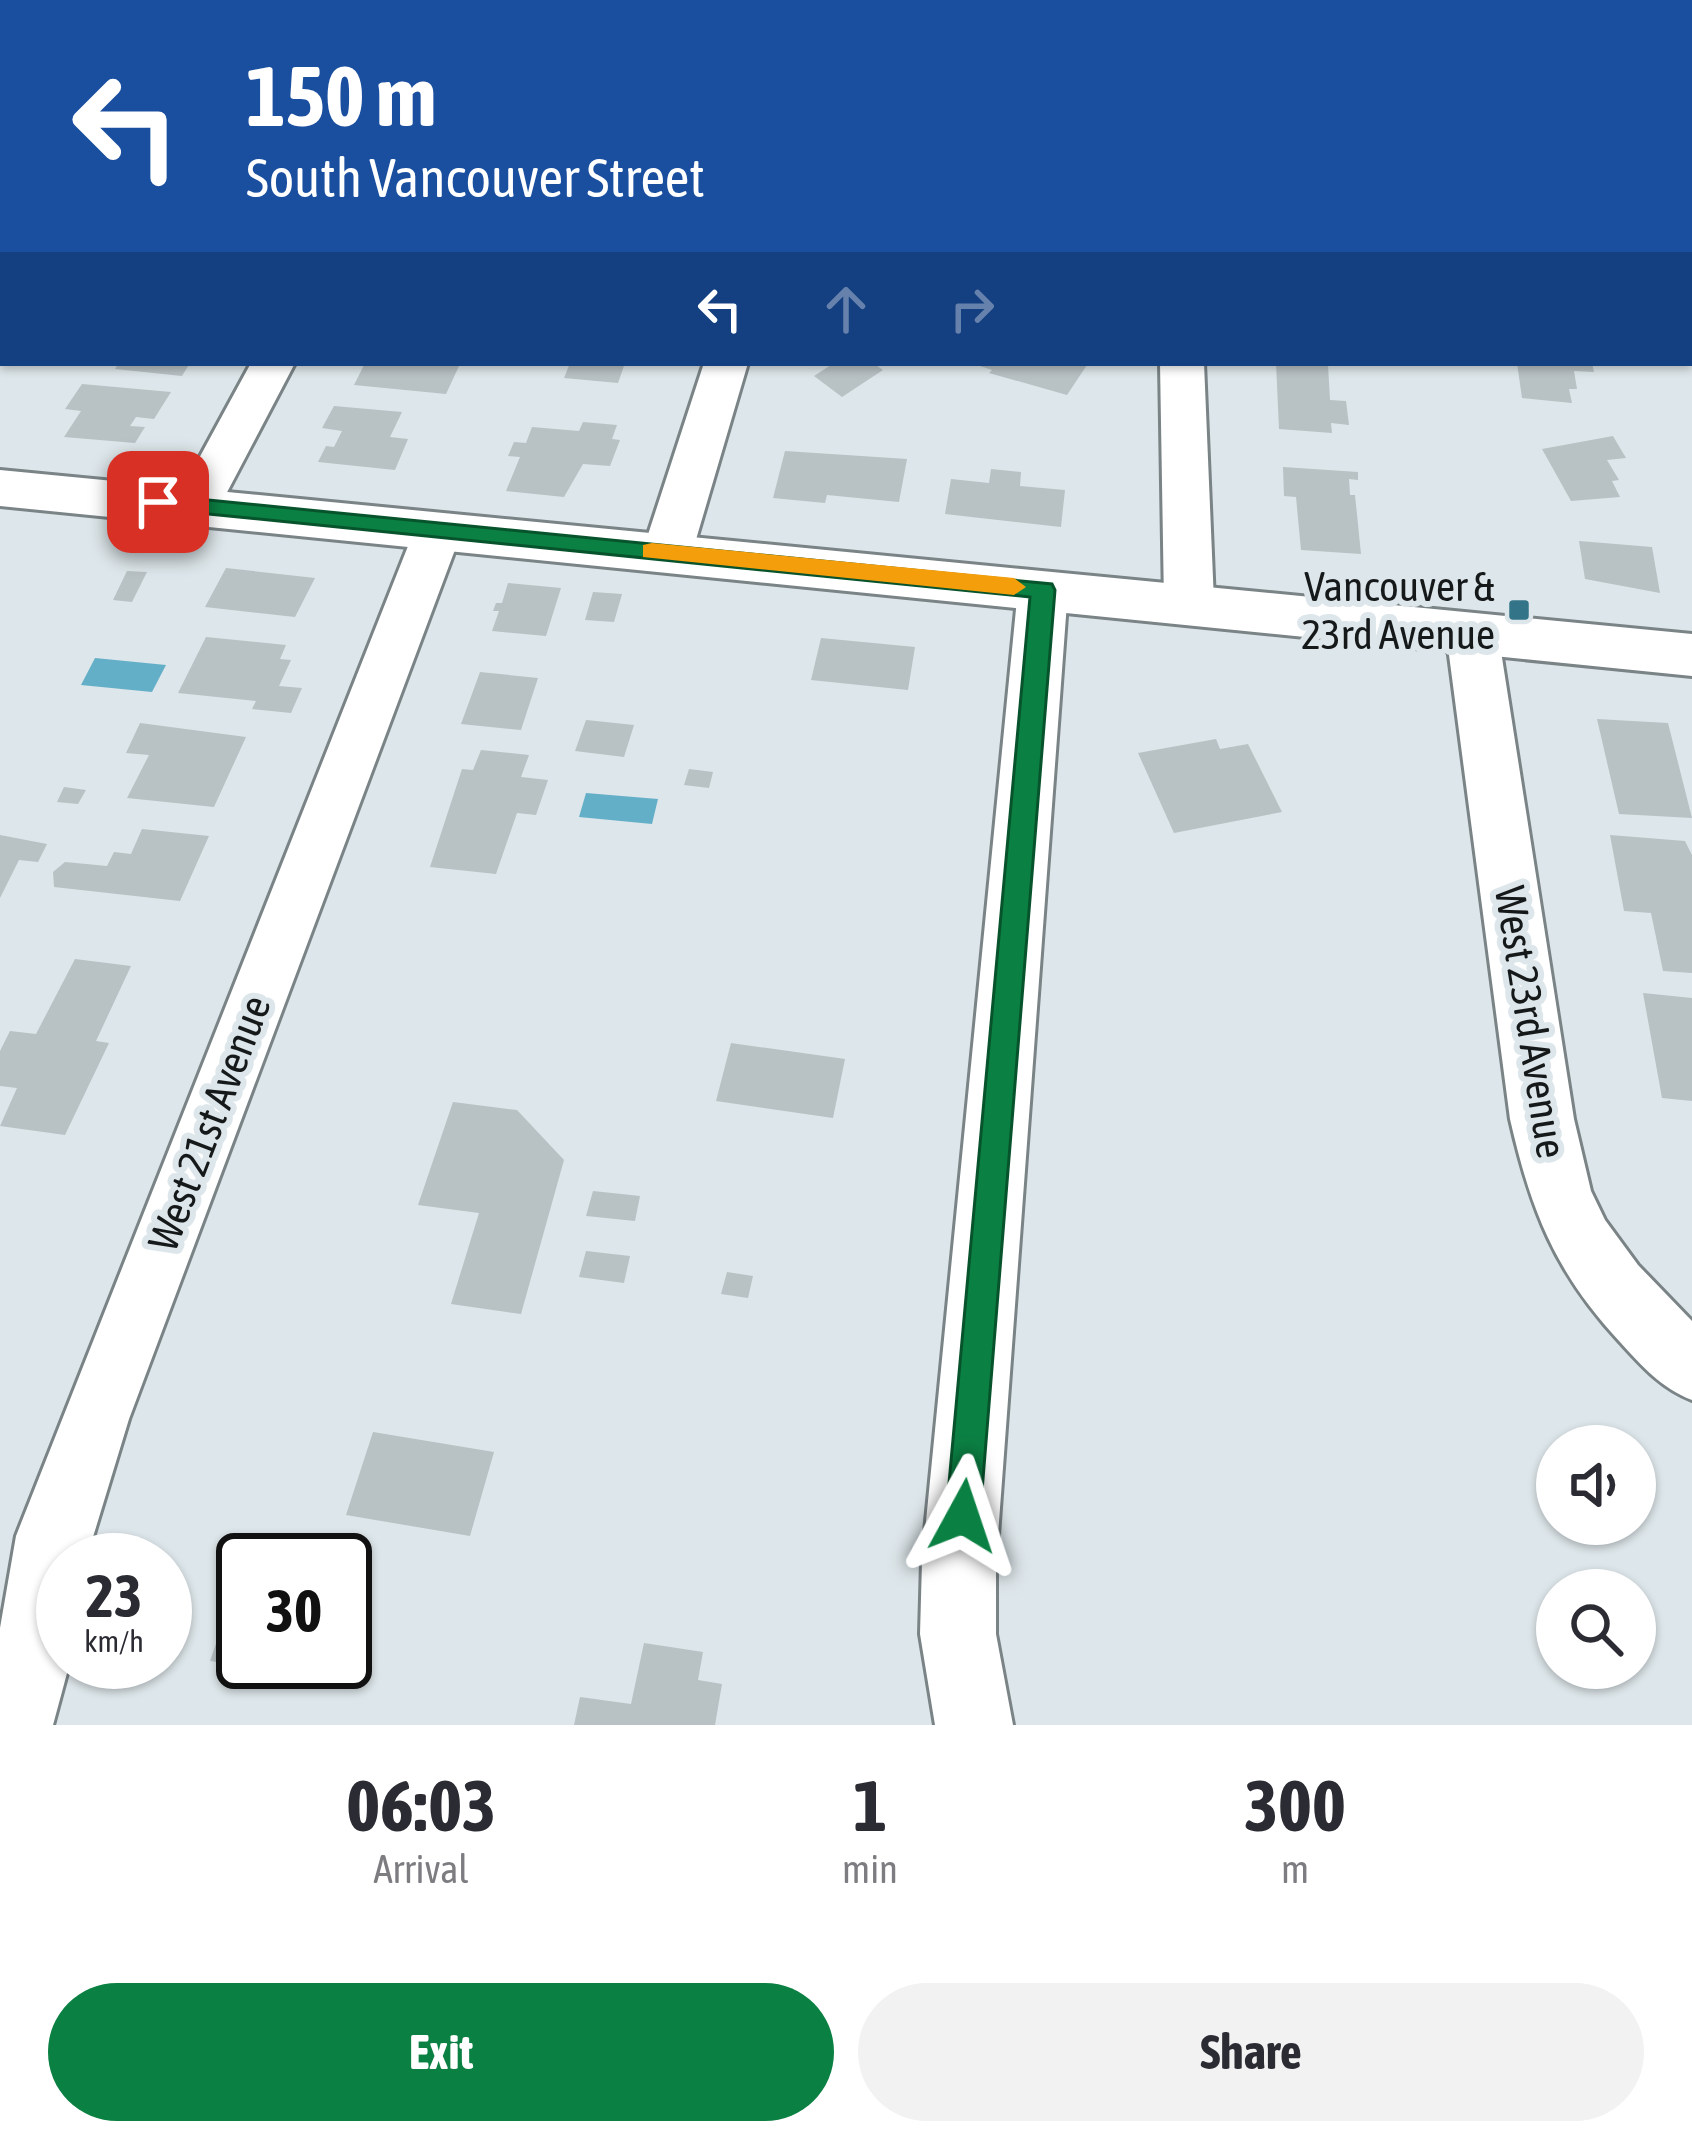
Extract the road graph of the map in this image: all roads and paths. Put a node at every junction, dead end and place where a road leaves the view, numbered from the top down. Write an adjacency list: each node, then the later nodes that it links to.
1 (271, 366): 5 (street)
2 (724, 366): 7 (street)
3 (1182, 366): 9 (street)
4 (0, 488): 5 (street)
5 (197, 506): 6 (street)
6 (438, 531): 7 (street); 13 (street, West 21st Avenue)
7 (667, 553): 8 (street)
8 (1043, 590): 9 (street); 14 (street)
9 (1189, 602): 10 (street)
10 (1472, 632): 11 (street); 12 (street, West 23rd Avenue)
11 (1692, 655)
12 (1692, 1367)
13 (14, 1725)
14 (974, 1725)

